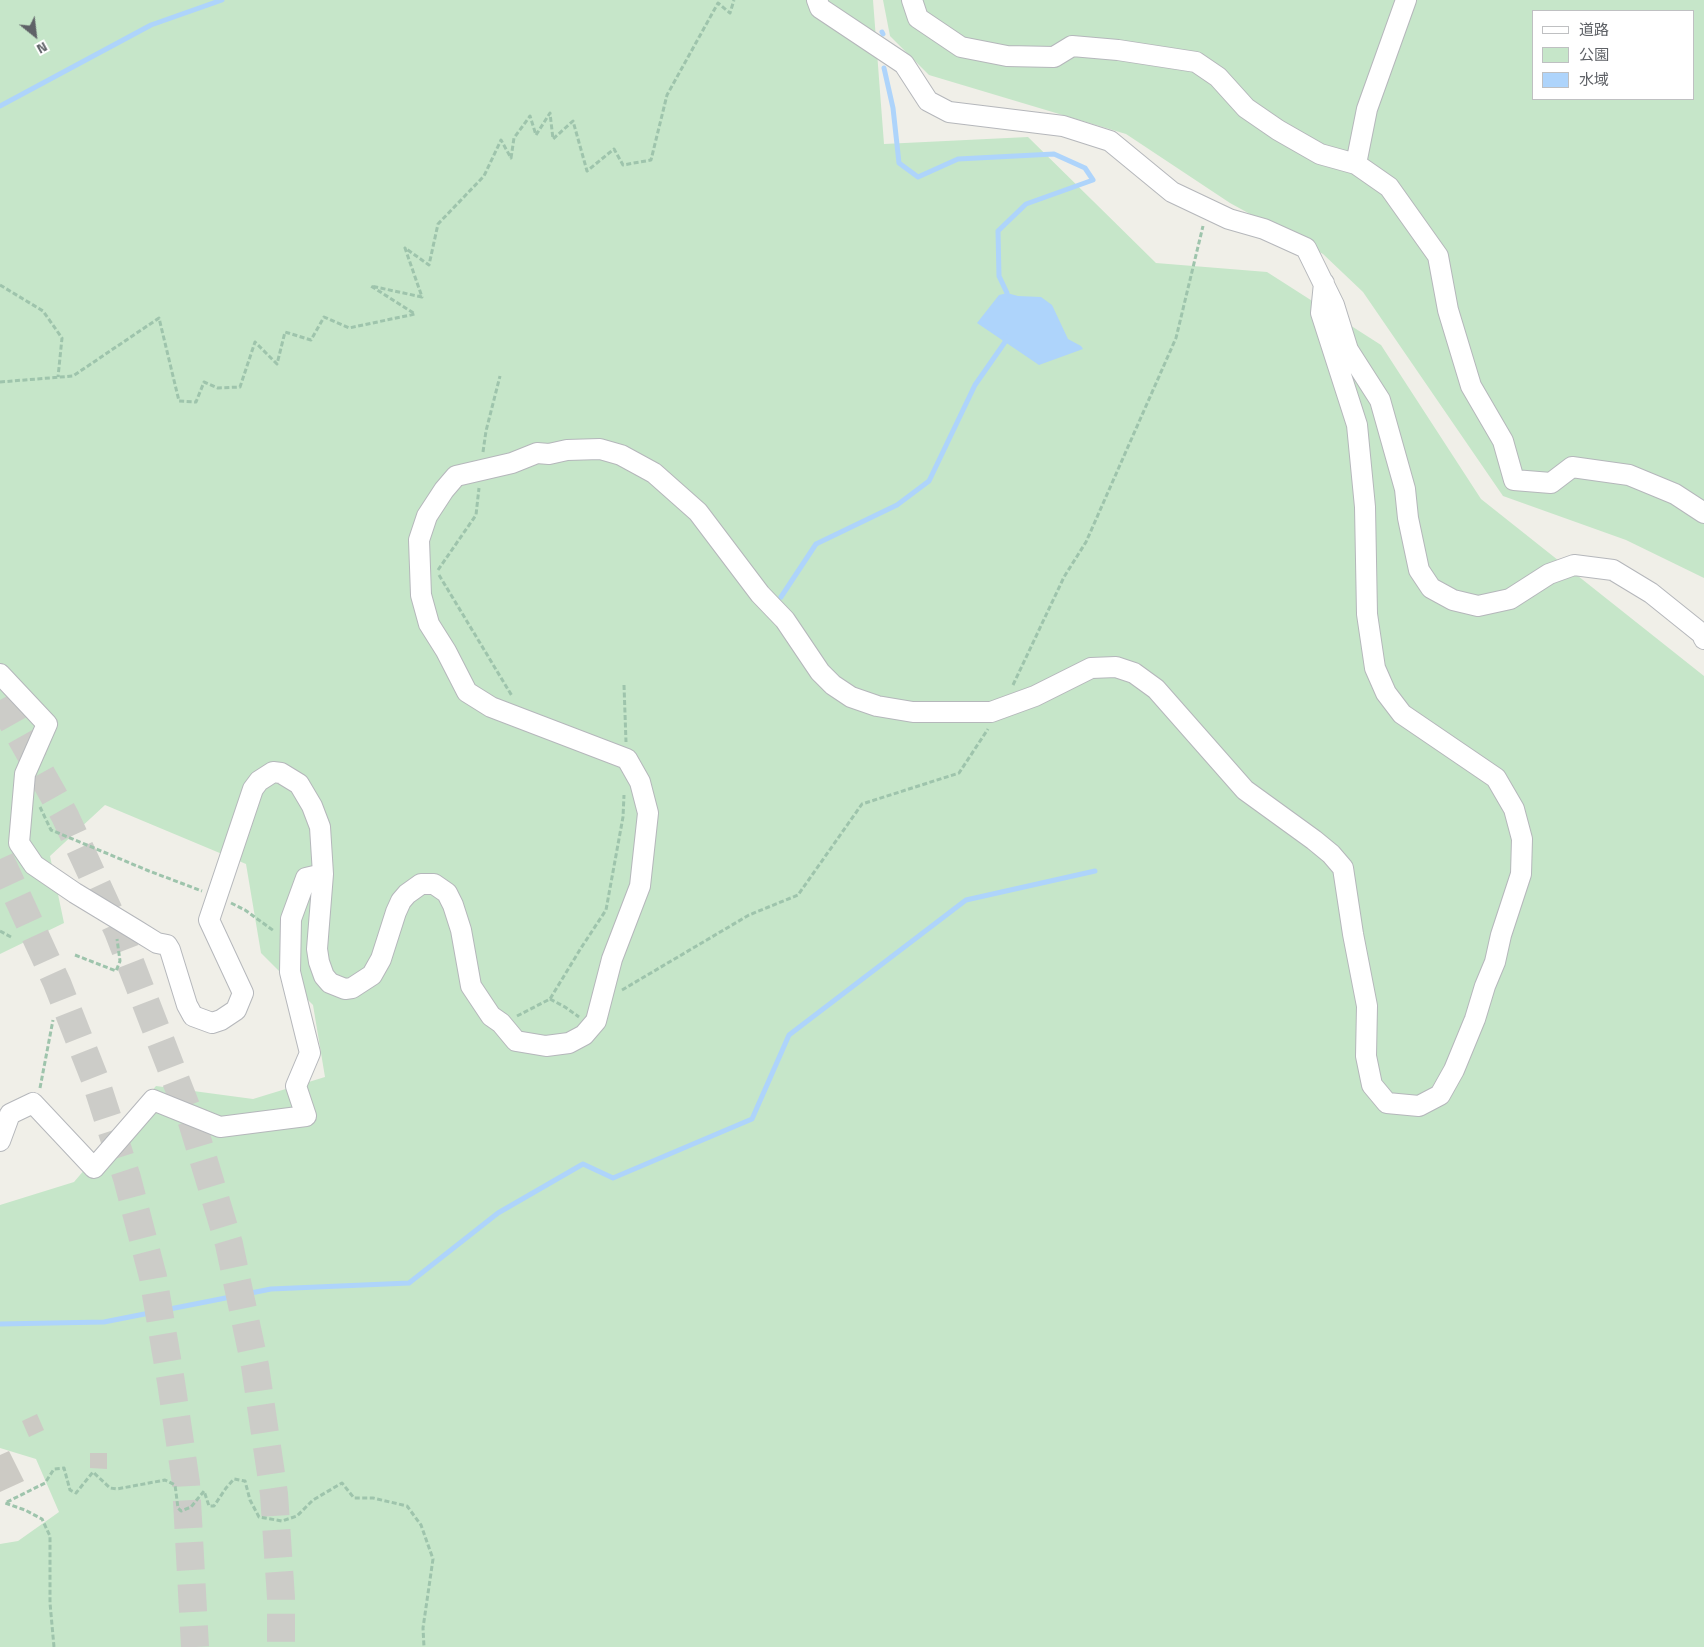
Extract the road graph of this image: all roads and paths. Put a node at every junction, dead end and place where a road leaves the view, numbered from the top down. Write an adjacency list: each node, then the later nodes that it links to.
1 (734, 0): 10 (path)
2 (817, 0): 6 (street)
3 (912, 0): 5 (street)
4 (1406, 0): 5 (street)
5 (1356, 164): 13 (street)
6 (1207, 208): 7 (street); 17 (path)
7 (1324, 284): 14 (street); 17 (street)
8 (0, 285): 10 (path)
9 (500, 376): 12 (path)
10 (58, 377): 11 (path)
11 (0, 382)
12 (481, 469): 17 (street); 18 (path); 18 (street)
13 (1704, 513)
14 (1704, 639)
15 (0, 674): 24 (street)
16 (624, 685): 19 (path)
17 (1002, 707): 30 (path)
18 (526, 720): 19 (street)
19 (627, 759): 30 (street)
20 (625, 788): 29 (path)
21 (40, 806): 23 (path)
22 (323, 874): 23 (street); 27 (street); 32 (street)
23 (217, 896): 24 (street); 27 (path)
24 (113, 916): 28 (path)
25 (0, 931): 26 (path)
26 (11, 938)
27 (290, 944): 34 (street)
28 (74, 955)
29 (550, 999): 32 (path); 33 (path)
30 (601, 1002): 33 (street)
31 (53, 1020): 34 (path)
32 (501, 1023): 33 (street)
33 (591, 1027)
34 (37, 1108): 35 (street)
35 (0, 1141)
36 (54, 1647): 37 (path)
37 (424, 1647)

